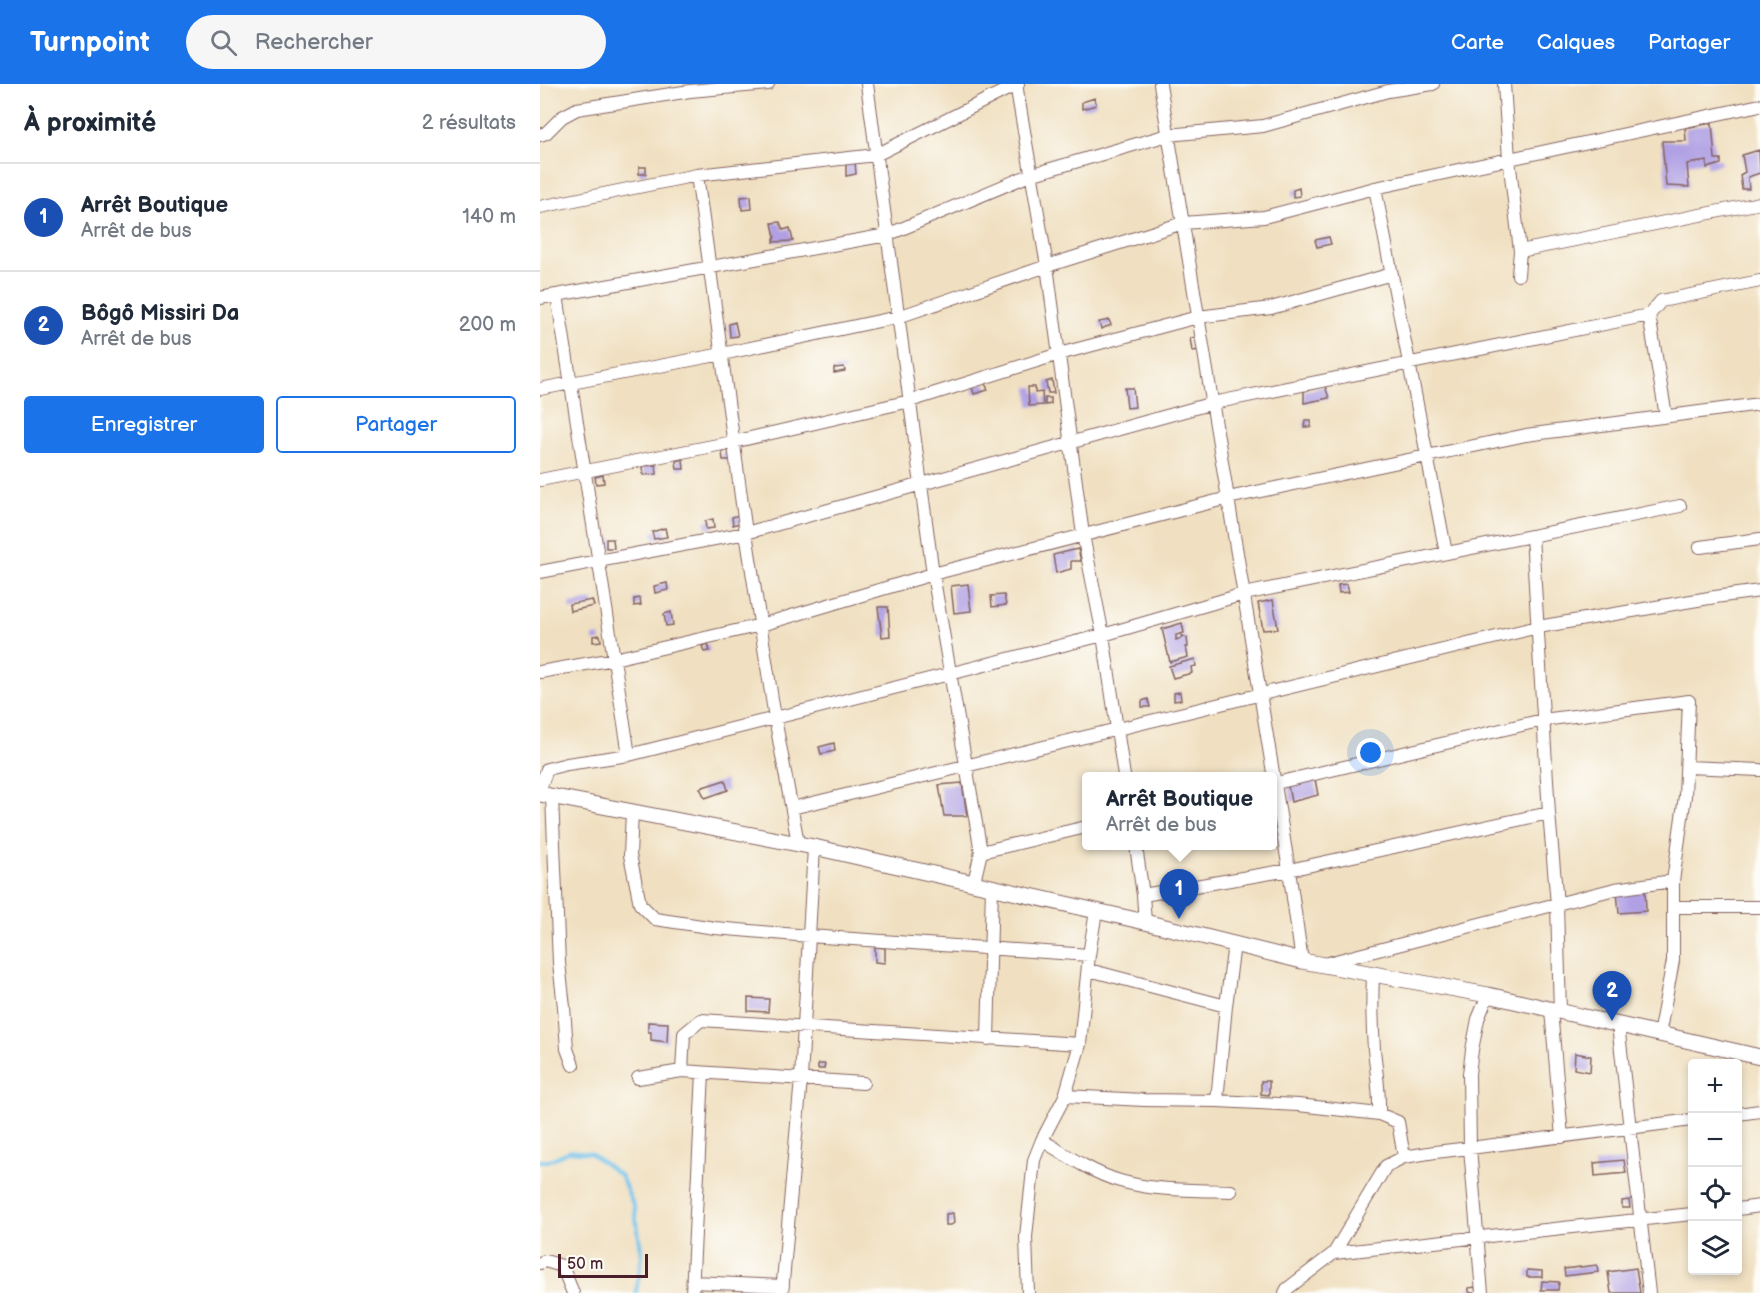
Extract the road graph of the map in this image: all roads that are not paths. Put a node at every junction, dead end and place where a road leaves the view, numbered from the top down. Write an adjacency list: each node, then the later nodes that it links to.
1 (768, 84): 8 (street)
2 (867, 84): 10 (street)
3 (1017, 84): 10 (street); 13 (street)
4 (1160, 84): 9 (street)
5 (1433, 84): 9 (street)
6 (1504, 84): 11 (street)
7 (1760, 105): 11 (street)
8 (540, 135)
9 (1168, 135): 13 (street); 17 (street)
10 (876, 154): 12 (street); 18 (street)
11 (1509, 159): 14 (street); 19 (street)
12 (697, 175): 16 (street); 21 (street)
13 (1030, 175): 18 (street); 20 (street)
14 (1376, 188): 17 (street); 22 (street)
15 (1760, 203): 19 (street)
16 (540, 207)
17 (1183, 223): 20 (street); 29 (street)
18 (887, 235): 21 (street); 28 (street)
19 (1520, 251): 23 (street)
20 (1047, 266): 28 (street); 31 (street)
21 (710, 267): 25 (street); 30 (street)
22 (1392, 274): 29 (street); 32 (street)
23 (1518, 275)
24 (1760, 281): 27 (street)
25 (557, 295): 26 (street); 33 (street)
26 (540, 298)
27 (1649, 315): 32 (street); 38 (street)
28 (898, 316): 30 (street); 35 (street)
29 (1198, 317): 31 (street); 36 (street)
30 (722, 354): 33 (street); 40 (street)
31 (1059, 354): 35 (street); 39 (street)
32 (1409, 363): 36 (street); 41 (street)
33 (570, 383): 34 (street); 42 (street)
34 (540, 389)
35 (910, 401): 40 (street); 44 (street)
36 (1213, 403): 39 (street); 45 (street)
37 (1760, 404): 38 (street)
38 (1666, 416): 41 (street)
39 (1070, 441): 44 (street); 48 (street)
40 (733, 442): 42 (street); 47 (street)
41 (1427, 456): 45 (street); 52 (street)
42 (584, 471): 43 (street); 53 (street)
43 (540, 480)
44 (921, 484): 47 (street); 55 (street)
45 (1228, 498): 48 (street); 57 (street)
46 (1680, 506): 49 (street)
47 (746, 533): 53 (street); 58 (street)
48 (1083, 535): 55 (street); 60 (street)
49 (1532, 536): 52 (street); 59 (street)
50 (1760, 539): 51 (street)
51 (1700, 547)
52 (1446, 553): 57 (street)
53 (598, 561): 54 (street); 61 (street)
54 (540, 572)
55 (933, 574): 58 (street); 63 (street)
56 (1760, 591): 59 (street)
57 (1244, 594): 60 (street); 64 (street)
58 (761, 625): 61 (street); 65 (street)
59 (1538, 627): 64 (street); 66 (street)
60 (1102, 635): 63 (street); 67 (street)
61 (614, 659): 62 (street); 68 (street)
62 (540, 672)
63 (951, 673): 65 (street); 69 (street)
64 (1261, 694): 67 (street); 73 (street)
65 (776, 718): 68 (street); 77 (street)
66 (1543, 720): 70 (street); 74 (street); 79 (street)
67 (1117, 729): 69 (street); 72 (street)
68 (629, 755): 75 (street)
69 (966, 766): 77 (street); 84 (street)
70 (1686, 767): 71 (street); 86 (street)
71 (1760, 770)
72 (1123, 772)
73 (1272, 772)
74 (1277, 782)
75 (544, 793): 78 (main road); 112 (street)
76 (1277, 805): 85 (street)
77 (792, 808): 81 (street)
78 (632, 812): 81 (main road); 95 (street)
79 (1549, 813): 85 (street); 90 (street)
80 (1082, 828): 84 (street)
81 (798, 843): 82 (main road)
82 (814, 847): 87 (main road); 95 (street)
83 (1137, 850): 89 (street)
84 (981, 852): 87 (street)
85 (1289, 870): 89 (street); 99 (street)
86 (1673, 881): 90 (street); 91 (street)
87 (974, 882): 88 (main road)
88 (992, 886): 93 (main road); 97 (street)
89 (1143, 895): 94 (street)
90 (1557, 904): 100 (street); 105 (street)
91 (1673, 907): 92 (street); 108 (street)
92 (1760, 907)
93 (1096, 911): 94 (main road); 98 (street)
94 (1145, 922): 96 (main road)
95 (809, 936): 97 (street); 107 (street)
96 (1234, 944): 99 (main road); 104 (street)
97 (991, 948): 98 (street); 109 (street)
98 (1089, 955): 101 (street)
99 (1302, 961): 100 (main road)
100 (1322, 964): 102 (main road)
101 (1089, 970): 104 (street); 110 (street)
102 (1373, 974): 103 (main road); 122 (street)
103 (1488, 995): 105 (main road); 127 (street)
104 (1227, 1006): 119 (street)
105 (1555, 1011): 106 (main road); 125 (street)
106 (1618, 1025): 108 (main road); 124 (street)
107 (804, 1026): 109 (street); 113 (street); 116 (street)
108 (1659, 1035): 111 (main road)
109 (988, 1039): 110 (street)
110 (1080, 1044): 118 (street)
111 (1760, 1057)
112 (573, 1065)
113 (682, 1071): 114 (street); 115 (street)
114 (703, 1073): 116 (street); 137 (street)
115 (638, 1078)
116 (801, 1079): 117 (street); 138 (street)
117 (862, 1083)
118 (1065, 1096): 119 (street); 126 (street)
119 (1218, 1101): 122 (street)
120 (1760, 1111): 121 (street)
121 (1742, 1113)
122 (1380, 1114): 128 (street)
123 (1688, 1121): 124 (street)
124 (1629, 1128): 125 (street); 133 (street)
125 (1562, 1137): 127 (street)
126 (1042, 1140): 129 (street); 140 (street)
127 (1470, 1148): 128 (street); 134 (street)
128 (1404, 1157): 135 (street)
129 (1231, 1191)
130 (1760, 1206): 131 (street)
131 (1742, 1208)
132 (1688, 1214): 133 (street)
133 (1640, 1220): 134 (street); 143 (street)
134 (1477, 1239): 135 (street); 142 (street)
135 (1334, 1254): 141 (street)
136 (540, 1263): 139 (street)
137 (693, 1287): 138 (street)
138 (783, 1289)
139 (573, 1293)
140 (1028, 1293)
141 (1285, 1293)
142 (1482, 1293)
143 (1649, 1293)

